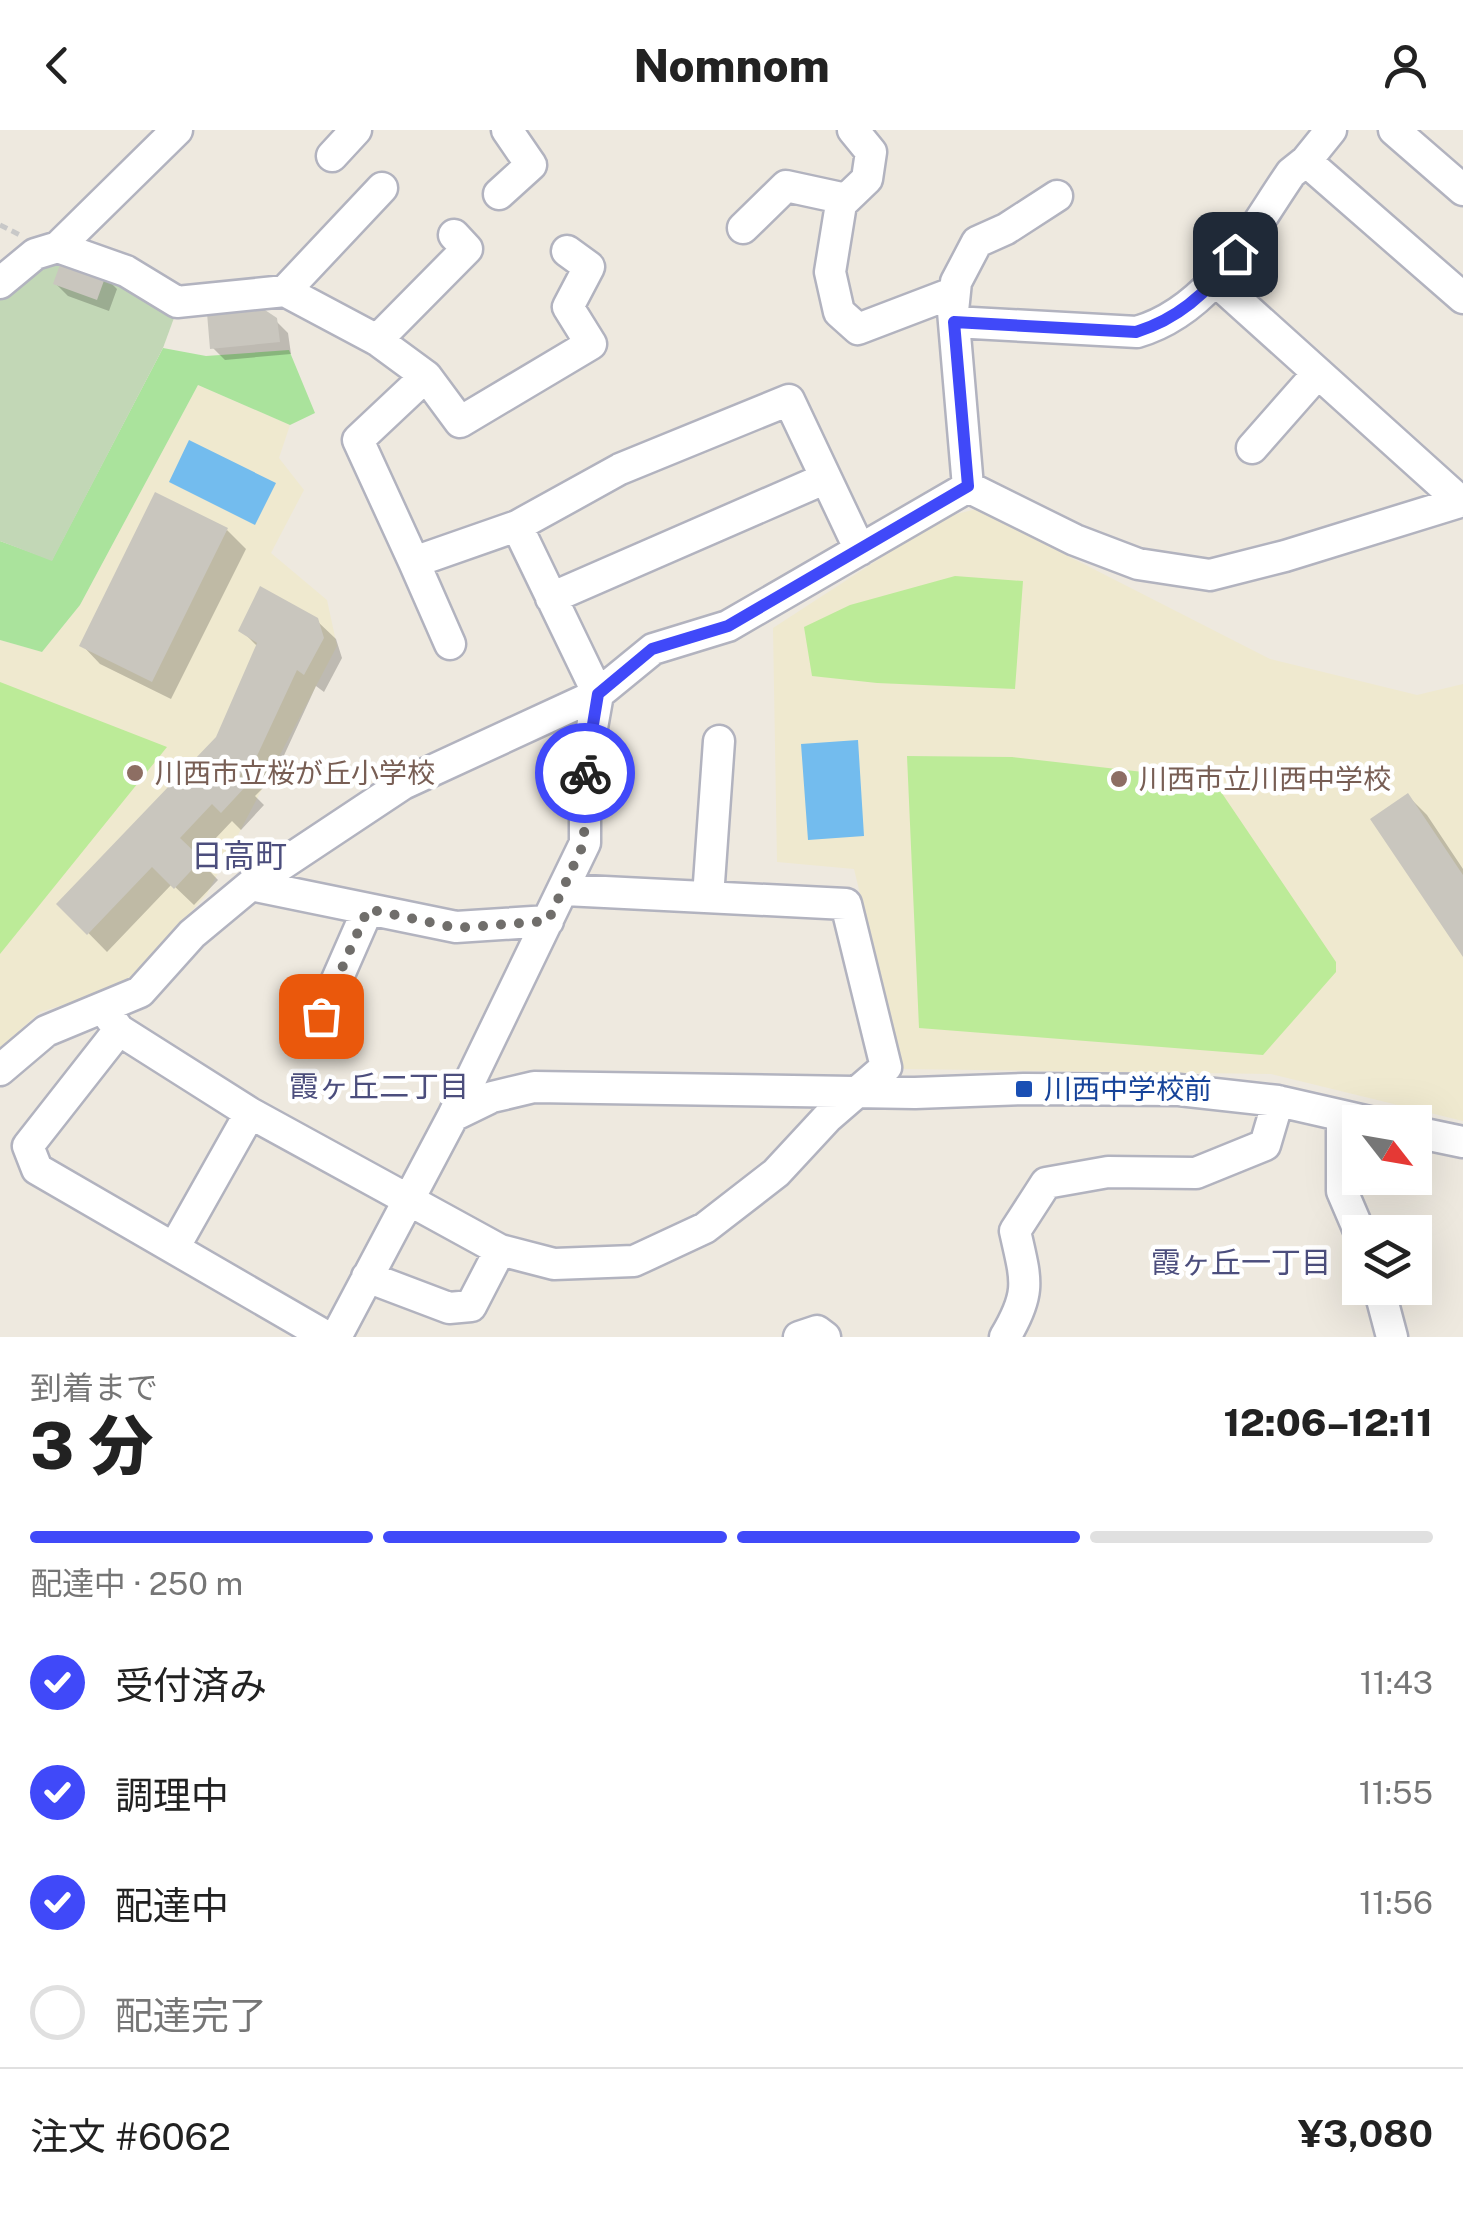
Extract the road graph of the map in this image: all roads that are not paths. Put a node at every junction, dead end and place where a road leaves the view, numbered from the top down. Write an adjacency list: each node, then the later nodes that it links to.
1 (177, 130): 16 (street)
2 (356, 130): 7 (street)
3 (508, 130): 11 (street)
4 (852, 130): 13 (street)
5 (1332, 130): 8 (street)
6 (1394, 130): 10 (street)
7 (332, 156)
8 (1306, 160): 18 (street); 21 (street)
9 (382, 188): 20 (street)
10 (1463, 190)
11 (498, 194)
12 (1058, 196): 22 (street)
13 (846, 199): 14 (street); 22 (street)
14 (743, 228)
15 (454, 235): 23 (street)
16 (58, 247): 19 (street); 20 (street)
17 (567, 251): 25 (street)
18 (1216, 282): 22 (street); 24 (street)
19 (0, 283)
20 (284, 291): 23 (street)
21 (1463, 298)
22 (954, 307): 28 (street)
23 (376, 340): 25 (street)
24 (1318, 374): 26 (street); 29 (street)
25 (426, 376): 32 (street)
26 (1252, 448)
27 (824, 479): 30 (street); 31 (street); 33 (street)
28 (968, 486): 29 (street); 31 (street)
29 (1461, 501)
30 (517, 526): 32 (street); 33 (street)
31 (860, 550): 35 (street)
32 (414, 562): 34 (street)
33 (552, 598): 35 (street)
34 (450, 644)
35 (598, 694): 37 (street); 38 (street)
36 (718, 741): 39 (street)
37 (250, 885): 40 (street); 43 (street)
38 (564, 890): 39 (street); 41 (street)
39 (708, 897): 45 (street)
40 (368, 909): 41 (street); 42 (street)
41 (548, 921): 48 (street)
42 (321, 1016)
43 (111, 1019): 44 (street); 47 (street); 53 (street)
44 (0, 1070)
45 (860, 1091): 46 (street); 48 (street); 54 (street)
46 (1278, 1101): 49 (street); 61 (street)
47 (250, 1113): 52 (street); 53 (street)
48 (452, 1116): 52 (street)
49 (1342, 1117)
50 (1432, 1136): 51 (street)
51 (1463, 1142)
52 (406, 1201): 54 (street); 55 (street)
53 (174, 1248): 57 (street)
54 (500, 1250): 55 (street)
55 (367, 1277): 58 (street)
56 (1384, 1305): 62 (street)
57 (327, 1337)
58 (336, 1337)
59 (799, 1337): 60 (street)
60 (825, 1337)
61 (1004, 1337)
62 (1392, 1337)

